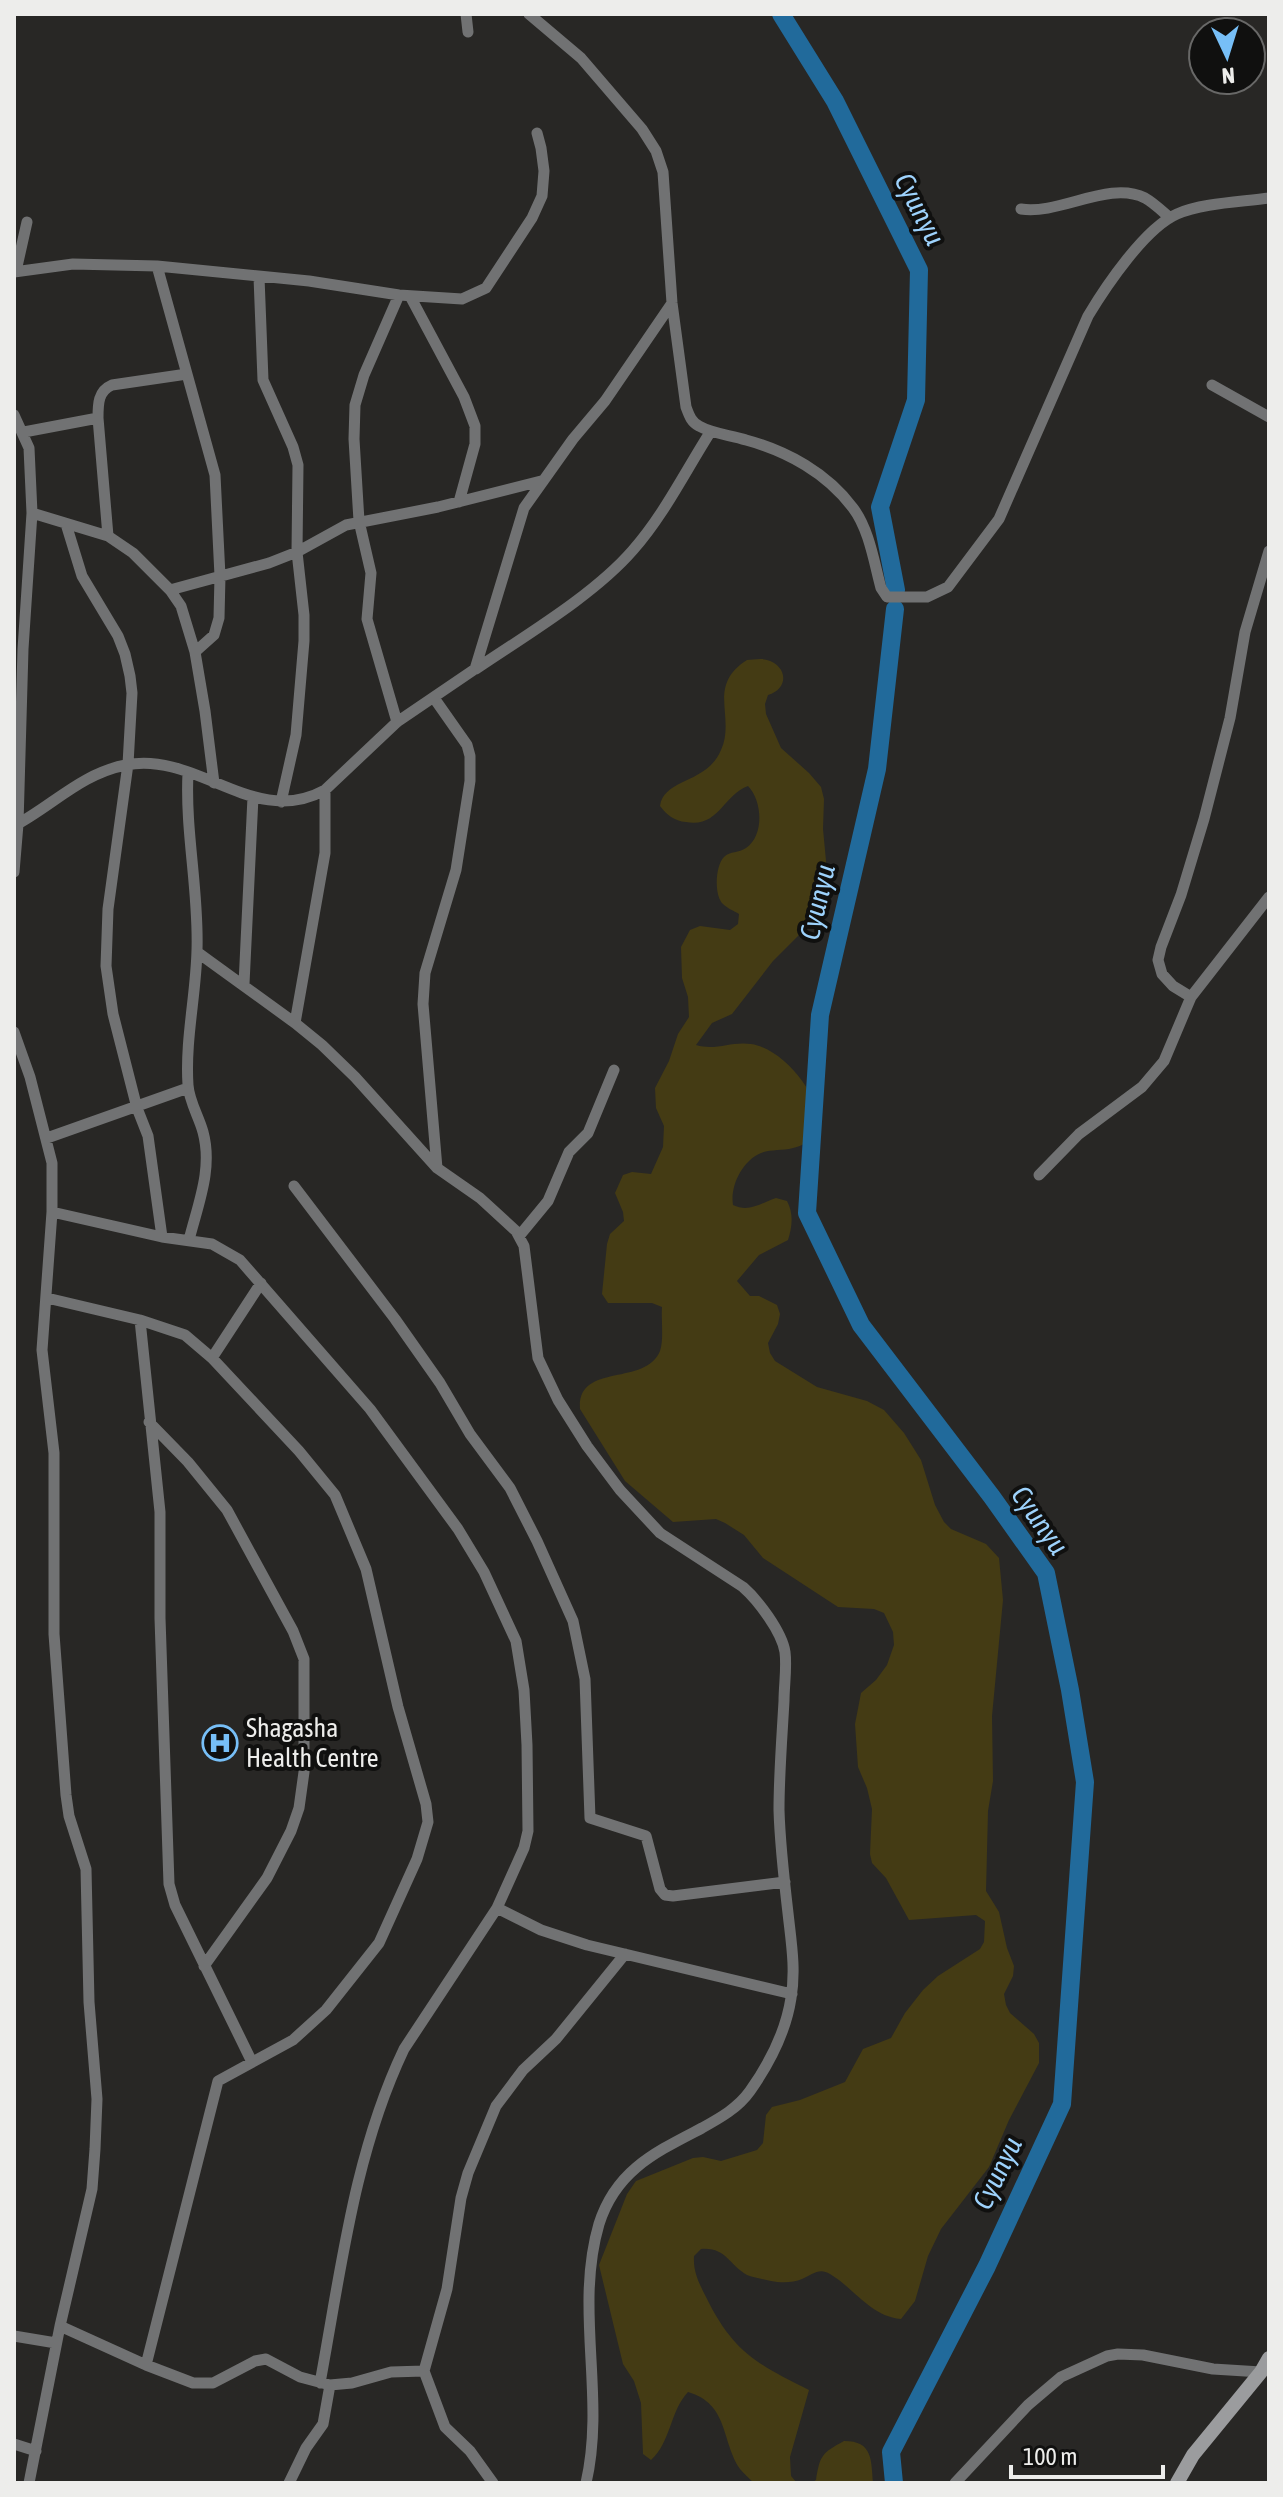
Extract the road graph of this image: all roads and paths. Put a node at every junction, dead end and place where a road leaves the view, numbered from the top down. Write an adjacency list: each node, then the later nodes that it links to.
1 (466, 14): 3 (street)
2 (529, 14): 13 (street)
3 (468, 32)
4 (537, 133): 12 (street)
5 (1269, 198): 7 (street)
6 (1021, 209): 7 (street)
7 (1170, 218): 19 (street)
8 (27, 222): 10 (street)
9 (157, 266): 10 (street); 11 (street); 14 (street)
10 (15, 272)
11 (259, 277): 12 (street); 28 (street)
12 (404, 296): 22 (street); 24 (street)
13 (672, 303): 19 (street); 21 (street)
14 (187, 374): 18 (street); 29 (street)
15 (1212, 385): 17 (street)
16 (14, 415): 20 (street)
17 (1269, 417)
18 (98, 418): 20 (street); 26 (street)
19 (711, 431): 32 (street)
20 (24, 432): 23 (street)
21 (541, 481): 22 (street); 32 (street)
22 (459, 502): 24 (street)
23 (32, 513): 25 (street); 41 (street)
24 (359, 521): 28 (street); 34 (street)
25 (66, 524): 26 (street); 35 (street)
26 (108, 536): 30 (street)
27 (1269, 551): 46 (street)
28 (297, 552): 29 (street); 40 (street)
29 (220, 576): 30 (street); 31 (street)
30 (170, 590): 31 (street)
31 (195, 652): 37 (street)
32 (475, 669): 33 (street)
33 (434, 698): 34 (street); 53 (street)
34 (397, 722): 38 (street)
35 (128, 764): 36 (street); 41 (street); 51 (street)
36 (188, 773): 37 (street); 44 (street)
37 (214, 783): 39 (street)
38 (325, 790): 40 (street); 47 (street)
39 (253, 797): 40 (street); 45 (street)
40 (281, 802)
41 (16, 825): 42 (street)
42 (14, 872)
43 (1269, 897): 46 (street)
44 (197, 952): 45 (street); 50 (street)
45 (244, 984): 47 (street)
46 (1191, 997): 54 (street)
47 (295, 1023): 53 (street)
48 (14, 1032): 52 (street)
49 (614, 1070): 57 (street)
50 (188, 1088): 51 (street); 59 (street)
51 (137, 1108): 52 (street); 58 (street)
52 (47, 1138): 56 (street)
53 (437, 1168): 57 (street)
54 (1039, 1175)
55 (294, 1186): 65 (street)
56 (52, 1212): 58 (street); 61 (street)
57 (520, 1235): 65 (street)
58 (162, 1237): 59 (street)
59 (189, 1240): 60 (street)
60 (261, 1283): 63 (street); 66 (street)
61 (47, 1298): 62 (street); 71 (street)
62 (140, 1320): 63 (street); 64 (street)
63 (212, 1358): 70 (street)
64 (149, 1422): 68 (street); 68 (street)
65 (785, 1882): 69 (street)
66 (497, 1908): 67 (street); 78 (street)
67 (625, 1954): 69 (street); 76 (street)
68 (204, 1966): 70 (street)
69 (792, 1994): 84 (street)
70 (252, 2062): 75 (street)
71 (60, 2326): 73 (street); 75 (street)
72 (14, 2336): 73 (street)
73 (56, 2343): 80 (street)
74 (1269, 2358): 77 (main road)
75 (146, 2365): 78 (street)
76 (424, 2371): 78 (street); 83 (street)
77 (1261, 2372): 85 (street); 86 (main road)
78 (325, 2384): 82 (street)
79 (14, 2444): 80 (street)
80 (36, 2451): 81 (street)
81 (29, 2483)
82 (289, 2483)
83 (493, 2483)
84 (586, 2483)
85 (955, 2483)
86 (1177, 2483)

